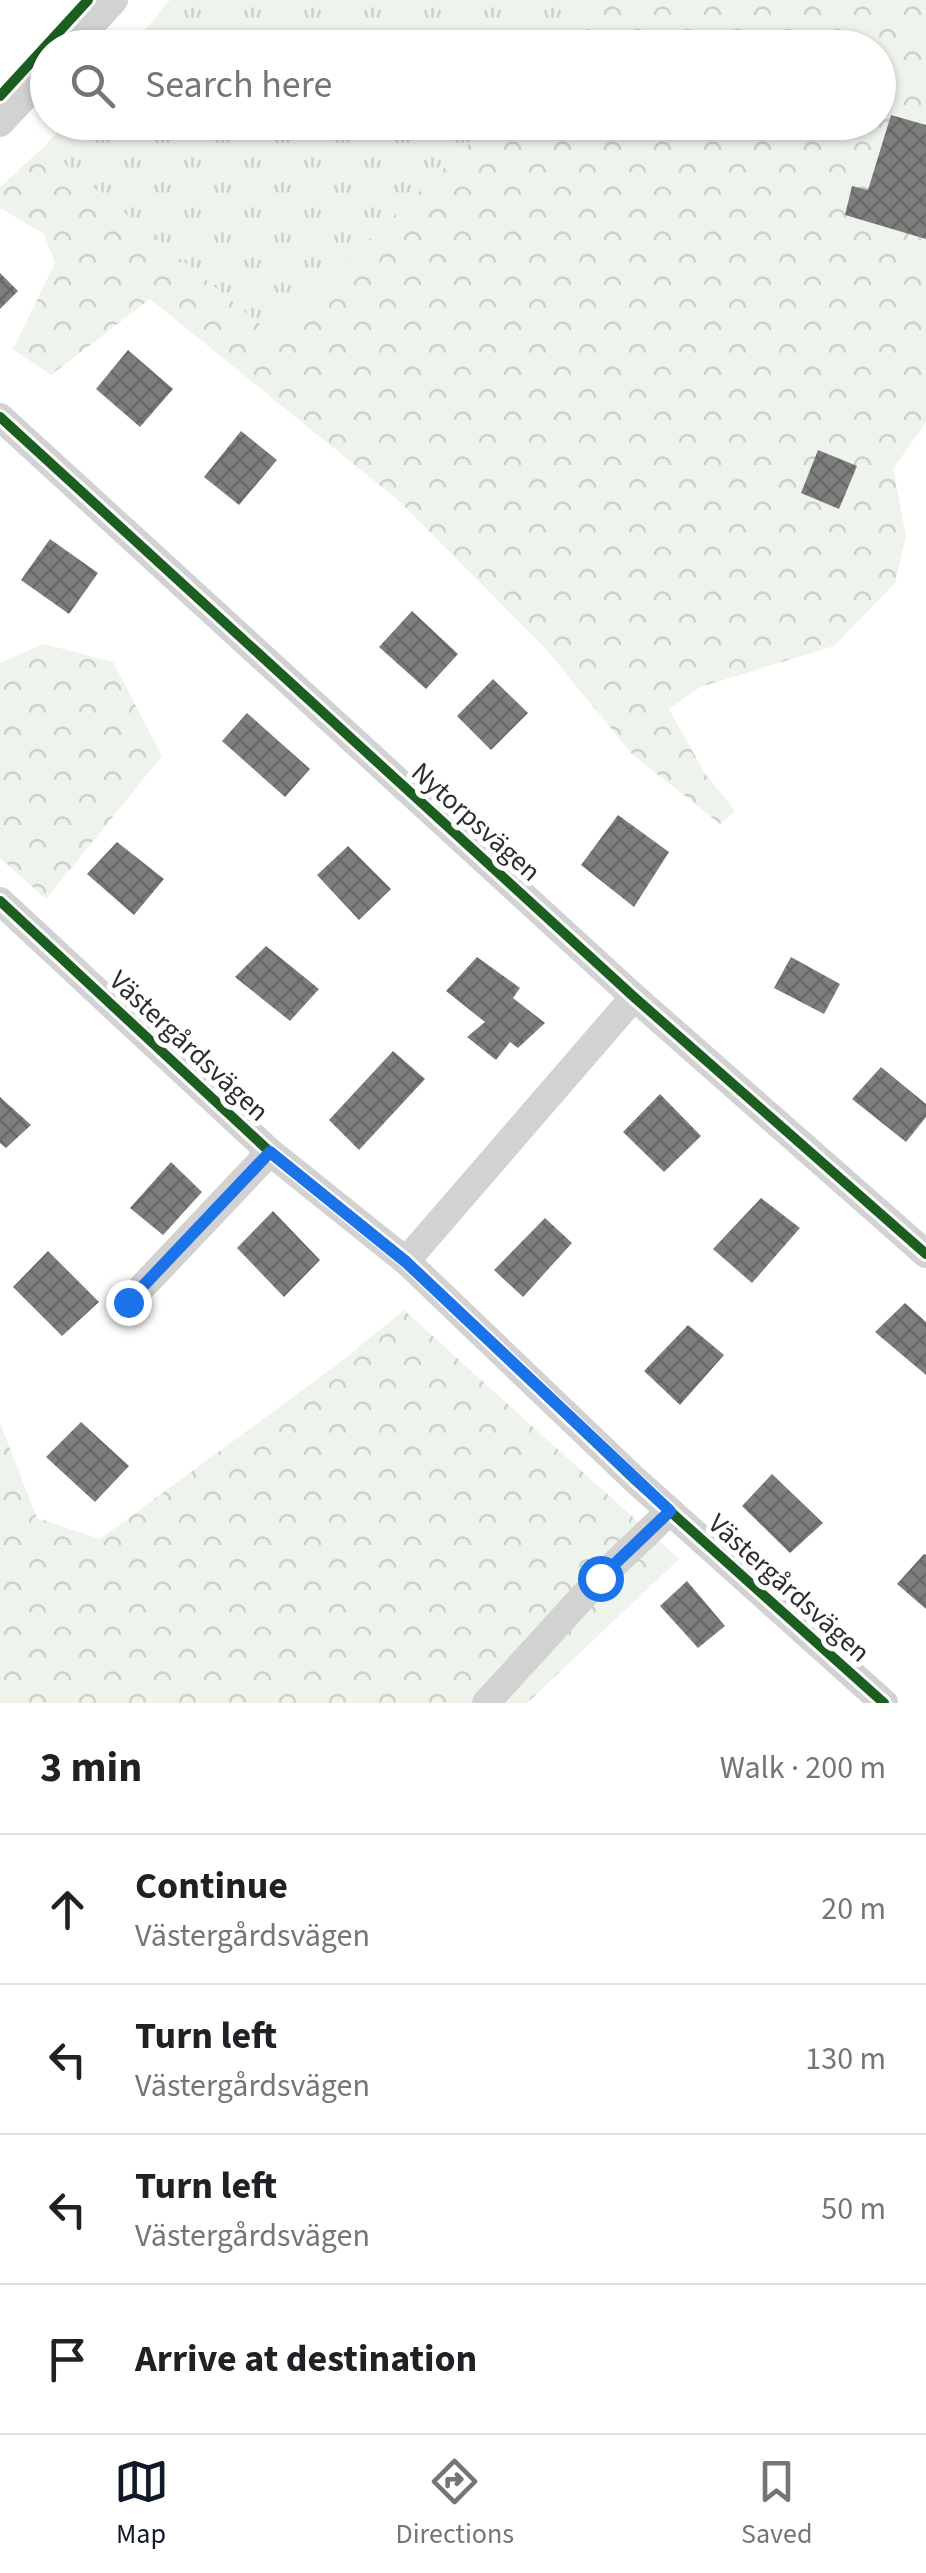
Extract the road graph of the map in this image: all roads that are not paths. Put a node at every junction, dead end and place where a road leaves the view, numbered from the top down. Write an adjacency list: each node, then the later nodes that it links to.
1 (114, 0): 2 (street)
2 (86, 30)
3 (30, 91): 4 (street)
4 (0, 123)
5 (0, 417): 7 (street, Nytorpsvägen)
6 (0, 901): 8 (street, Västergårdsvägen)
7 (634, 996): 9 (street, Nytorpsvägen); 10 (street)
8 (270, 1152): 10 (street, Västergårdsvägen); 11 (street, Västergårdsvägen)
9 (926, 1254)
10 (406, 1262): 12 (street, Västergårdsvägen)
11 (128, 1302)
12 (670, 1511): 13 (street, Västergårdsvägen); 14 (street, Västergårdsvägen)
13 (486, 1703)
14 (884, 1703)

